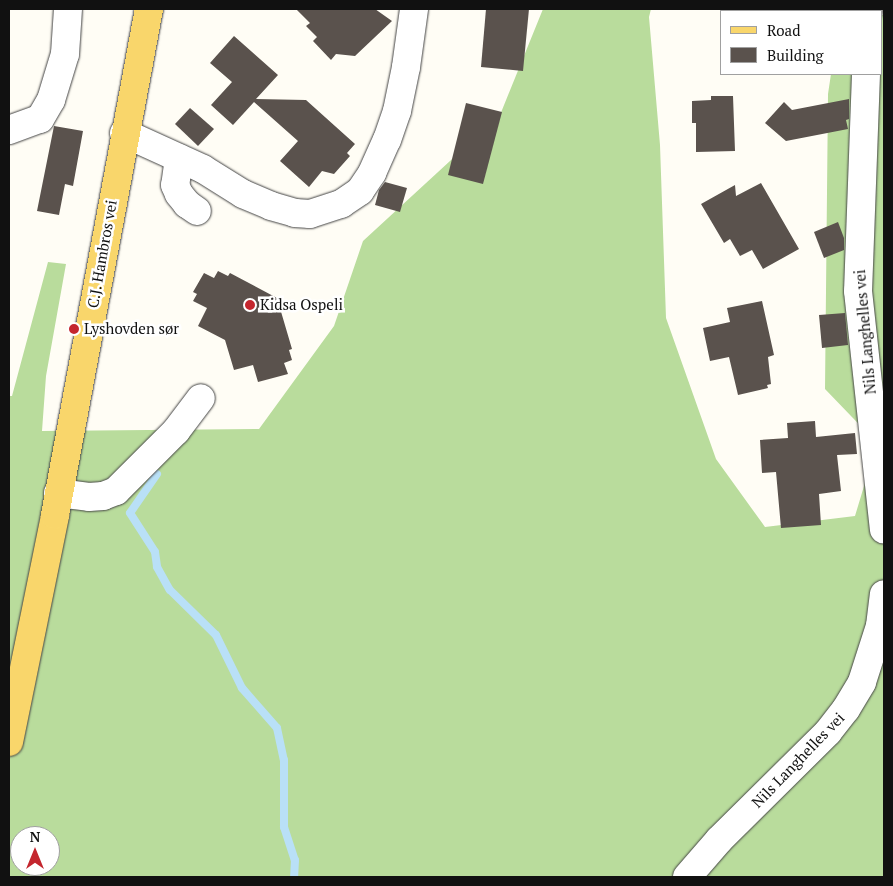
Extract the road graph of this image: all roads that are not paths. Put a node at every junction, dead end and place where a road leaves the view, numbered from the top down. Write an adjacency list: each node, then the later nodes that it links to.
1 (68, 9): 5 (street)
2 (149, 9): 6 (main road, C.J. Hambros vei)
3 (414, 9): 7 (street)
4 (866, 75): 11 (street, Nils Langhelles vei)
5 (9, 130)
6 (124, 133): 7 (street); 10 (main road, C.J. Hambros vei)
7 (179, 158): 8 (street)
8 (197, 211)
9 (201, 398): 10 (street)
10 (58, 493): 13 (main road, C.J. Hambros vei)
11 (884, 530)
12 (884, 594): 14 (street, Nils Langhelles vei)
13 (9, 742)
14 (687, 877)

